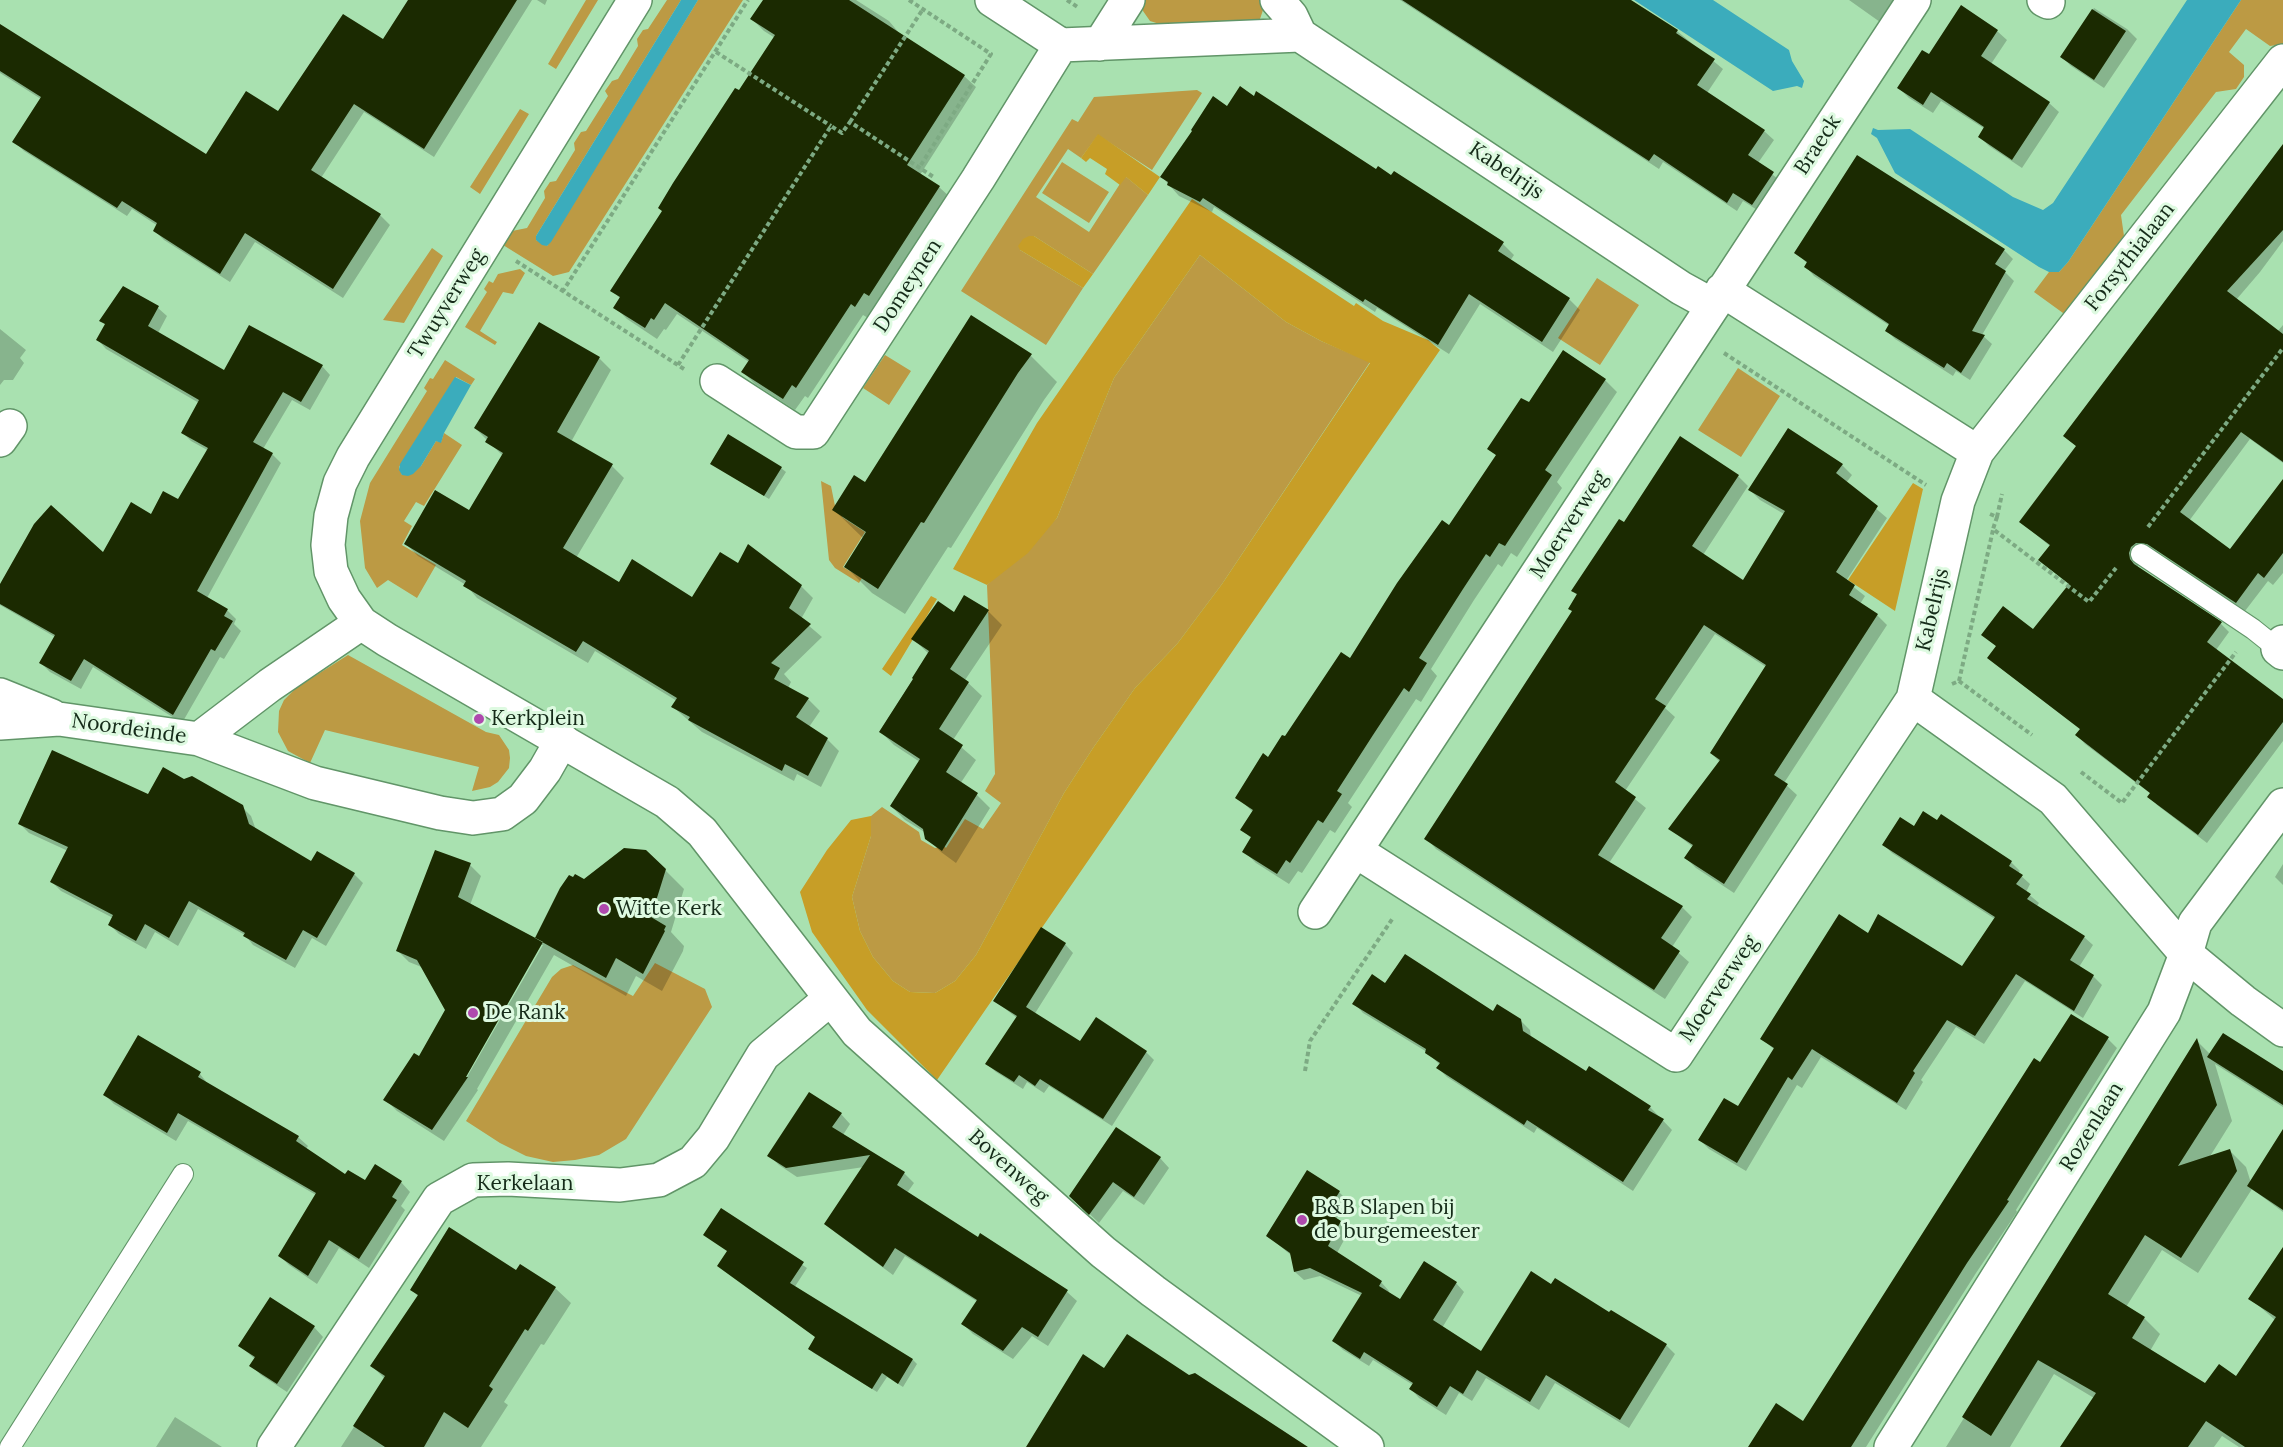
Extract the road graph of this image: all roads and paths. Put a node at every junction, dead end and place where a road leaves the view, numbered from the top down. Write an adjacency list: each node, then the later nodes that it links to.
1 (635, 0): 18 (street, Twuyverweg)
2 (748, 0): 12 (path)
3 (909, 0): 8 (path)
4 (992, 0): 11 (street)
5 (1128, 0): 10 (street)
6 (1276, 0): 9 (street, Kabelrijs)
7 (1914, 0): 20 (street, Braeck)
8 (923, 9): 14 (path); 16 (path)
9 (1300, 35): 10 (street); 20 (street, Kabelrijs)
10 (1100, 44): 11 (street)
11 (1060, 45): 17 (street, Domeynen)
12 (716, 52): 15 (path); 19 (path)
13 (2283, 62): 25 (street, Forsythialaan)
14 (850, 122): 15 (path); 16 (path)
15 (831, 126): 23 (path)
16 (919, 168): 17 (path)
17 (965, 199): 24 (street, Domeynen)
18 (486, 242): 19 (path); 31 (street, Twuyverweg)
19 (563, 291): 23 (path)
20 (1717, 298): 21 (street, Moerverweg); 25 (street, Kabelrijs)
21 (1695, 333): 26 (path); 43 (street, Moerverweg)
22 (2283, 348): 28 (path)
23 (678, 365): 24 (path)
24 (717, 381)
25 (1977, 452): 26 (street, Kabelrijs)
26 (1958, 501): 27 (path); 35 (street, Kabelrijs)
27 (1993, 530): 30 (path); 33 (path)
28 (2145, 531)
29 (2141, 554): 32 (lane)
30 (2118, 566)
31 (361, 623): 38 (street); 39 (street)
32 (2274, 644): 41 (path)
33 (1959, 681): 35 (path); 40 (path)
34 (0, 695): 36 (street, Noordeinde)
35 (1913, 699): 44 (street, Moerverweg); 46 (street)
36 (59, 719): 37 (street, Noordeinde); 38 (street, Noordeinde)
37 (0, 723)
38 (199, 739): 39 (street)
39 (561, 740): 47 (street, Bovenweg)
40 (2041, 742)
41 (2077, 769)
42 (2283, 805): 46 (street, Rozenlaan)
43 (1356, 850): 44 (street, Moerverweg); 45 (street, Moerverweg)
44 (1414, 888): 49 (path)
45 (1315, 912)
46 (2186, 954): 48 (street); 54 (street, Rozenlaan)
47 (830, 999): 52 (street, Kerkelaan); 53 (street, Bovenweg)
48 (2283, 1030)
49 (1305, 1071)
50 (183, 1174): 51 (lane)
51 (10, 1447)
52 (274, 1447)
53 (1366, 1447)
54 (1891, 1447)

